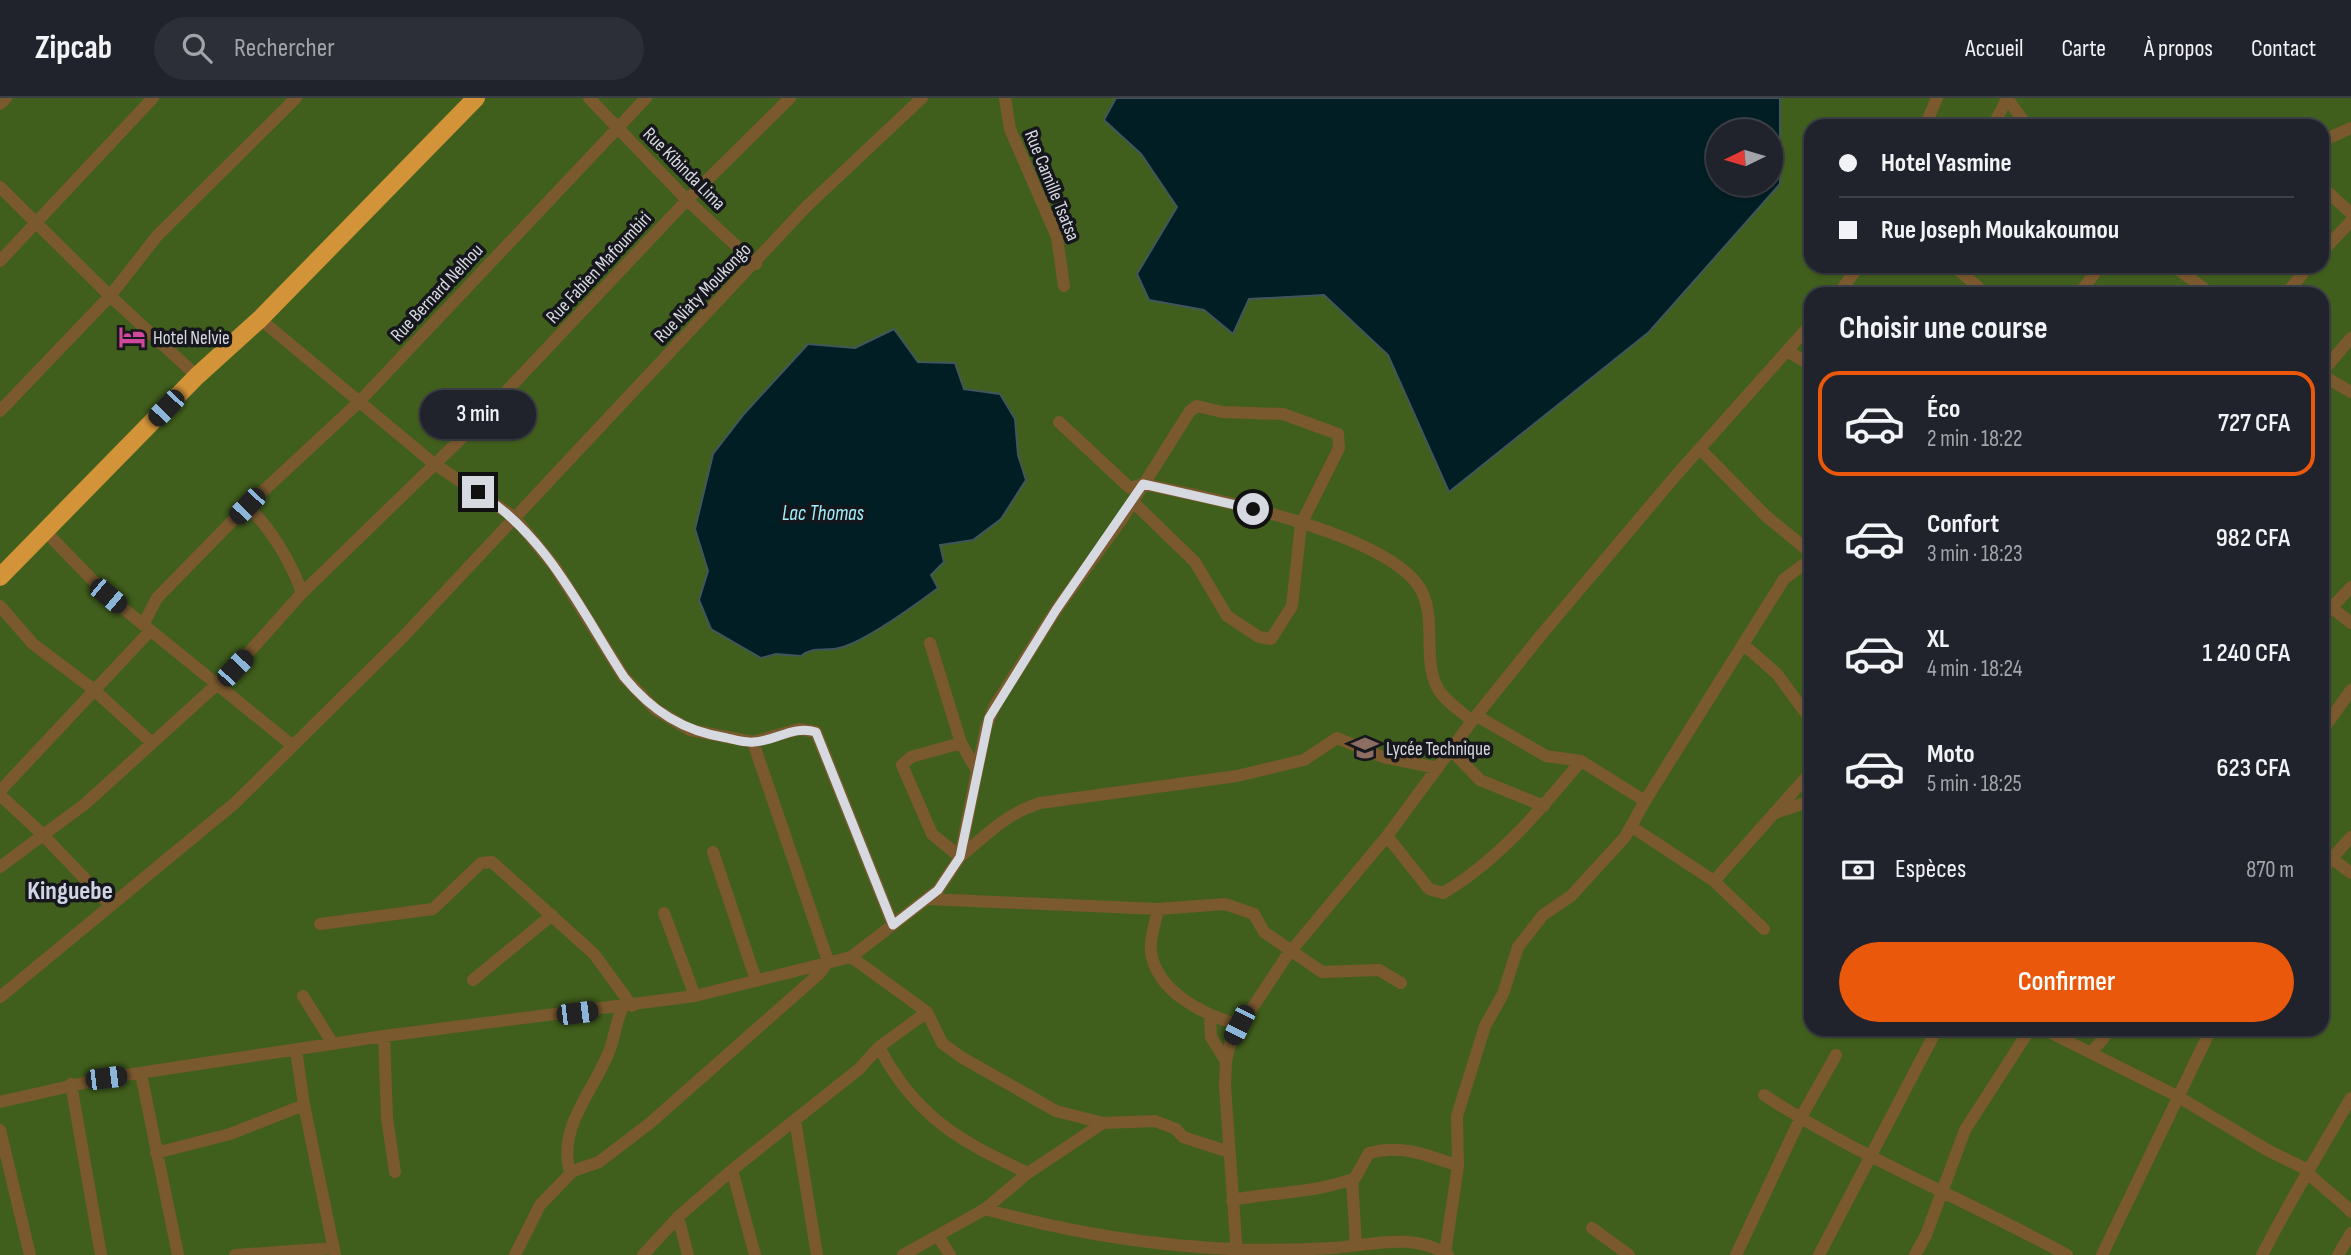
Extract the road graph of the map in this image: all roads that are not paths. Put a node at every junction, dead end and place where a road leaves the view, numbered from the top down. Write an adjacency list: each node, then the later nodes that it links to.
1 (6, 98): 12 (street)
2 (153, 98): 24 (street)
3 (296, 98): 39 (street)
4 (476, 98): 40 (highway)
5 (589, 98): 16 (street, Rue Kibinda Lima)
6 (646, 98): 16 (street, Rue Bernard Nelhou)
7 (790, 98): 21 (street, Rue Fabien Mafoumbiri)
8 (922, 98): 27 (street, Rue Niaty Moukongo)
9 (1005, 98): 33 (street, Rue Camille Tsatsa)
10 (1937, 98): 13 (street)
11 (2007, 98): 14 (street); 15 (street)
12 (0, 104)
13 (1928, 119)
14 (1996, 119)
15 (2022, 119)
16 (617, 127): 21 (street, Rue Kibinda Lima); 49 (street, Rue Bernard Nelhou)
17 (2351, 128): 18 (street)
18 (2329, 138)
19 (0, 187): 24 (street)
20 (2329, 193): 22 (street)
21 (687, 200): 27 (street, Rue Kibinda Lima); 53 (street, Rue Fabien Mafoumbiri)
22 (2351, 213)
23 (2351, 221): 25 (street)
24 (35, 223): 26 (street); 39 (street)
25 (2329, 245)
26 (0, 261)
27 (756, 264): 57 (street, Rue Niaty Moukongo)
28 (1962, 273): 34 (street)
29 (2095, 273): 32 (street)
30 (2183, 273): 37 (street)
31 (2303, 273): 38 (street)
32 (2089, 279): 35 (street); 36 (street)
33 (1064, 286)
34 (1978, 287)
35 (2084, 287)
36 (2090, 287)
37 (2202, 287)
38 (2292, 287)
39 (110, 296): 46 (street); 50 (street)
40 (260, 319): 46 (highway); 49 (street)
41 (1804, 332): 43 (street)
42 (2351, 338): 45 (street)
43 (1787, 351): 44 (street); 52 (street)
44 (1804, 361)
45 (2329, 365)
46 (197, 376): 59 (highway)
47 (2329, 378): 48 (street)
48 (2351, 393)
49 (358, 403): 53 (street); 56 (street, Rue Bernard Nelhou)
50 (0, 411)
51 (1059, 422): 54 (street)
52 (1700, 449): 60 (street); 76 (street)
53 (433, 463): 57 (street); 64 (street, Rue Fabien Mafoumbiri)
54 (1143, 484): 55 (street); 58 (street); 58 (street)
55 (1133, 502): 58 (street); 85 (street)
56 (247, 506): 64 (street); 69 (street, Rue Bernard Nelhou)
57 (514, 517): 79 (street); 81 (street, Rue Niaty Moukongo)
58 (1301, 524): 76 (street)
59 (44, 530): 62 (highway); 69 (street)
60 (1804, 547)
61 (1804, 564): 71 (street)
62 (0, 577)
63 (2351, 587): 66 (street)
64 (302, 593): 72 (street, Rue Fabien Mafoumbiri)
65 (0, 606): 73 (street)
66 (2329, 606)
67 (2329, 611): 68 (street)
68 (2351, 623)
69 (147, 628): 72 (street); 73 (street, Rue Bernard Nelhou)
70 (930, 643): 80 (street)
71 (1743, 644): 75 (street); 88 (street)
72 (217, 684): 78 (street, Rue Fabien Mafoumbiri); 81 (street)
73 (93, 689): 78 (street); 87 (street, Rue Bernard Nelhou)
74 (2351, 690): 77 (street)
75 (1804, 711)
76 (1474, 719): 82 (street); 83 (street)
77 (2329, 721)
78 (151, 742): 93 (street, Rue Fabien Mafoumbiri)
79 (753, 743): 109 (street); 113 (street)
80 (961, 743): 85 (street); 99 (street)
81 (293, 746): 104 (street, Rue Niaty Moukongo)
82 (1451, 750): 84 (street); 90 (street)
83 (1581, 761): 88 (street); 90 (street)
84 (1438, 768): 94 (street); 99 (street)
85 (977, 771): 99 (street)
86 (1804, 780): 91 (street)
87 (0, 793): 93 (street)
88 (1645, 801): 92 (street)
89 (1804, 803): 91 (street)
90 (1544, 806): 94 (street)
91 (1774, 813): 102 (street)
92 (1632, 827): 102 (street); 150 (street)
93 (42, 834): 100 (street, Rue Fabien Mafoumbiri); 104 (street)
94 (1387, 836): 111 (street)
95 (2351, 837): 97 (street)
96 (713, 852): 115 (street)
97 (2329, 853)
98 (2329, 856): 101 (street)
99 (960, 857): 103 (street)
100 (0, 867)
101 (2351, 873)
102 (1714, 881): 110 (street)
103 (928, 899): 105 (street); 109 (street)
104 (111, 906): 119 (street, Rue Niaty Moukongo)
105 (1158, 909): 111 (street); 122 (street)
106 (664, 914): 118 (street)
107 (552, 915): 108 (street); 114 (street); 120 (street)
108 (320, 924)
109 (893, 925): 112 (street)
110 (1764, 929)
111 (1291, 950): 116 (street); 123 (street)
112 (851, 957): 113 (street); 121 (street)
113 (828, 961): 115 (street); 153 (street)
114 (473, 980)
115 (755, 981): 118 (street)
116 (1401, 983)
117 (303, 996): 130 (street)
118 (695, 996): 120 (street)
119 (0, 997)
120 (627, 1006): 124 (street); 153 (street)
121 (927, 1012): 131 (street); 145 (street)
122 (1210, 1016): 123 (street); 135 (street)
123 (1239, 1025): 135 (street)
124 (384, 1036): 130 (street); 154 (street)
125 (1933, 1036): 149 (street)
126 (2025, 1036): 157 (street)
127 (2058, 1036): 133 (street)
128 (2105, 1036): 133 (street)
129 (2208, 1036): 139 (street)
130 (332, 1044): 132 (street)
131 (878, 1047): 144 (street); 155 (street)
132 (296, 1050): 136 (street); 142 (street)
133 (2092, 1052): 139 (street)
134 (1836, 1055): 143 (street)
135 (1226, 1061): 147 (street)
136 (141, 1074): 137 (street); 148 (street)
137 (72, 1084): 141 (street); 170 (street)
138 (1764, 1096): 143 (street)
139 (2178, 1096): 151 (street); 185 (street)
140 (2351, 1098): 151 (street)
141 (0, 1102)
142 (304, 1105): 148 (street); 166 (street)
143 (1800, 1119): 149 (street); 181 (street)
144 (795, 1120): 152 (street); 177 (street)
145 (1102, 1123): 147 (street); 155 (street)
146 (0, 1130): 169 (street)
147 (1229, 1152): 158 (street)
148 (156, 1153): 171 (street)
149 (1872, 1158): 157 (street); 182 (street)
150 (1458, 1166): 156 (street); 168 (street)
151 (2306, 1169): 160 (street); 186 (street)
152 (732, 1170): 161 (street); 176 (street)
153 (573, 1171): 173 (street)
154 (395, 1172)
155 (1028, 1173): 159 (street)
156 (1352, 1180): 158 (street); 165 (street)
157 (1943, 1190): 183 (street); 184 (street)
158 (1232, 1200): 167 (street)
159 (985, 1209): 164 (street); 167 (street)
160 (2351, 1212)
161 (678, 1217): 174 (street); 175 (street)
162 (1592, 1228): 180 (street)
163 (2351, 1233): 187 (street)
164 (938, 1236): 178 (street); 179 (street)
165 (1356, 1245): 167 (street); 168 (street)
166 (335, 1252): 172 (street)
167 (1237, 1252)
168 (1446, 1254)
169 (29, 1255)
170 (101, 1255)
171 (178, 1255)
172 (235, 1255)
173 (514, 1255)
174 (643, 1255)
175 (688, 1255)
176 (755, 1255)
177 (817, 1255)
178 (903, 1255)
179 (950, 1255)
180 (1629, 1255)
181 (1736, 1255)
182 (1819, 1255)
183 (1915, 1255)
184 (2067, 1255)
185 (2102, 1255)
186 (2262, 1255)
187 (2338, 1255)

